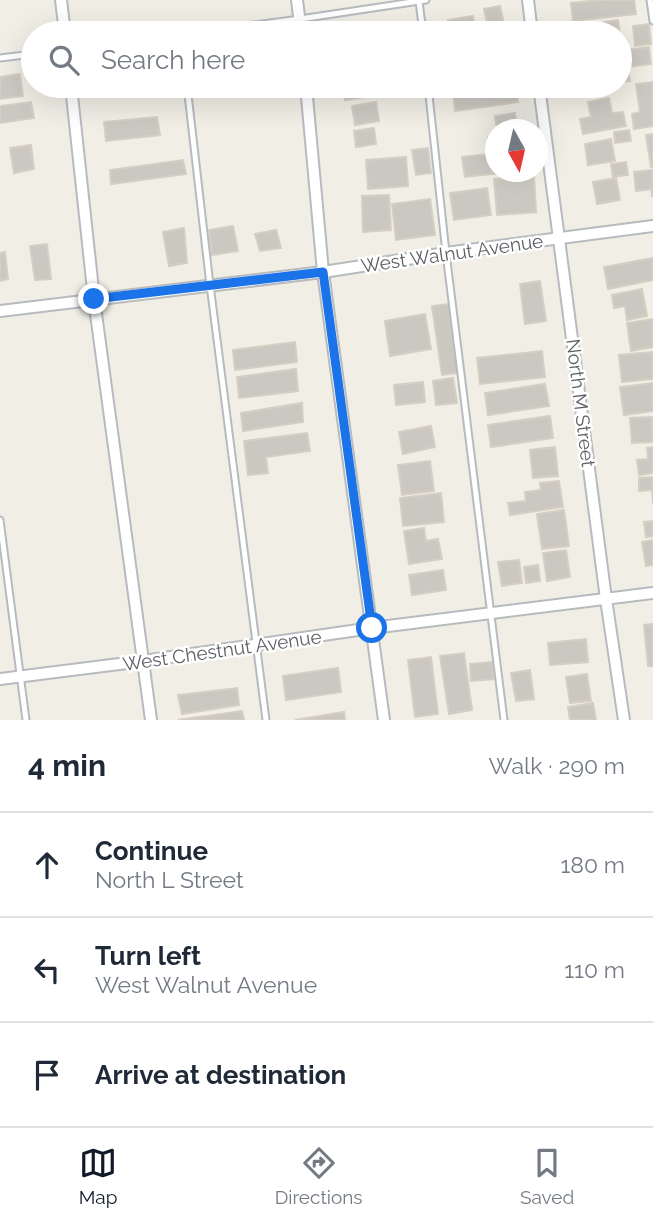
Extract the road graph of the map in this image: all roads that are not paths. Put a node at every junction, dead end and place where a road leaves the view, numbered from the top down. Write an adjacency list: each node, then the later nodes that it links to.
1 (61, 0): 7 (street)
2 (297, 0): 6 (street)
3 (528, 0): 10 (street)
4 (650, 0): 11 (lane)
5 (423, 1): 6 (lane); 9 (lane)
6 (300, 19): 8 (lane)
7 (64, 21)
8 (285, 21)
9 (423, 21)
10 (531, 21)
11 (653, 21)
12 (21, 55): 13 (lane)
13 (0, 58)
14 (72, 98): 24 (street)
15 (188, 98): 23 (lane)
16 (307, 98): 22 (street)
17 (429, 98): 21 (lane)
18 (541, 98): 20 (street, North M Street)
19 (653, 226): 20 (street, West Walnut Avenue)
20 (559, 238): 21 (street, West Walnut Avenue); 28 (street, North M Street)
21 (446, 253): 22 (street, West Walnut Avenue); 29 (lane)
22 (323, 272): 23 (street, West Walnut Avenue); 30 (street)
23 (211, 285): 24 (street, West Walnut Avenue); 31 (lane)
24 (94, 299): 25 (street, West Walnut Avenue); 32 (street)
25 (0, 311)
26 (0, 520): 33 (lane)
27 (653, 593): 28 (street, West Chestnut Avenue)
28 (606, 599): 29 (street, West Chestnut Avenue); 40 (street, North M Street)
29 (490, 614): 30 (street, West Chestnut Avenue); 39 (lane)
30 (372, 628): 31 (street, West Chestnut Avenue); 38 (street)
31 (255, 646): 32 (street, West Chestnut Avenue); 37 (lane)
32 (144, 662): 33 (street, West Chestnut Avenue); 36 (street)
33 (20, 677): 34 (street, West Chestnut Avenue); 35 (lane)
34 (0, 679)
35 (26, 720)
36 (151, 720)
37 (266, 720)
38 (384, 720)
39 (504, 720)
40 (624, 720)

